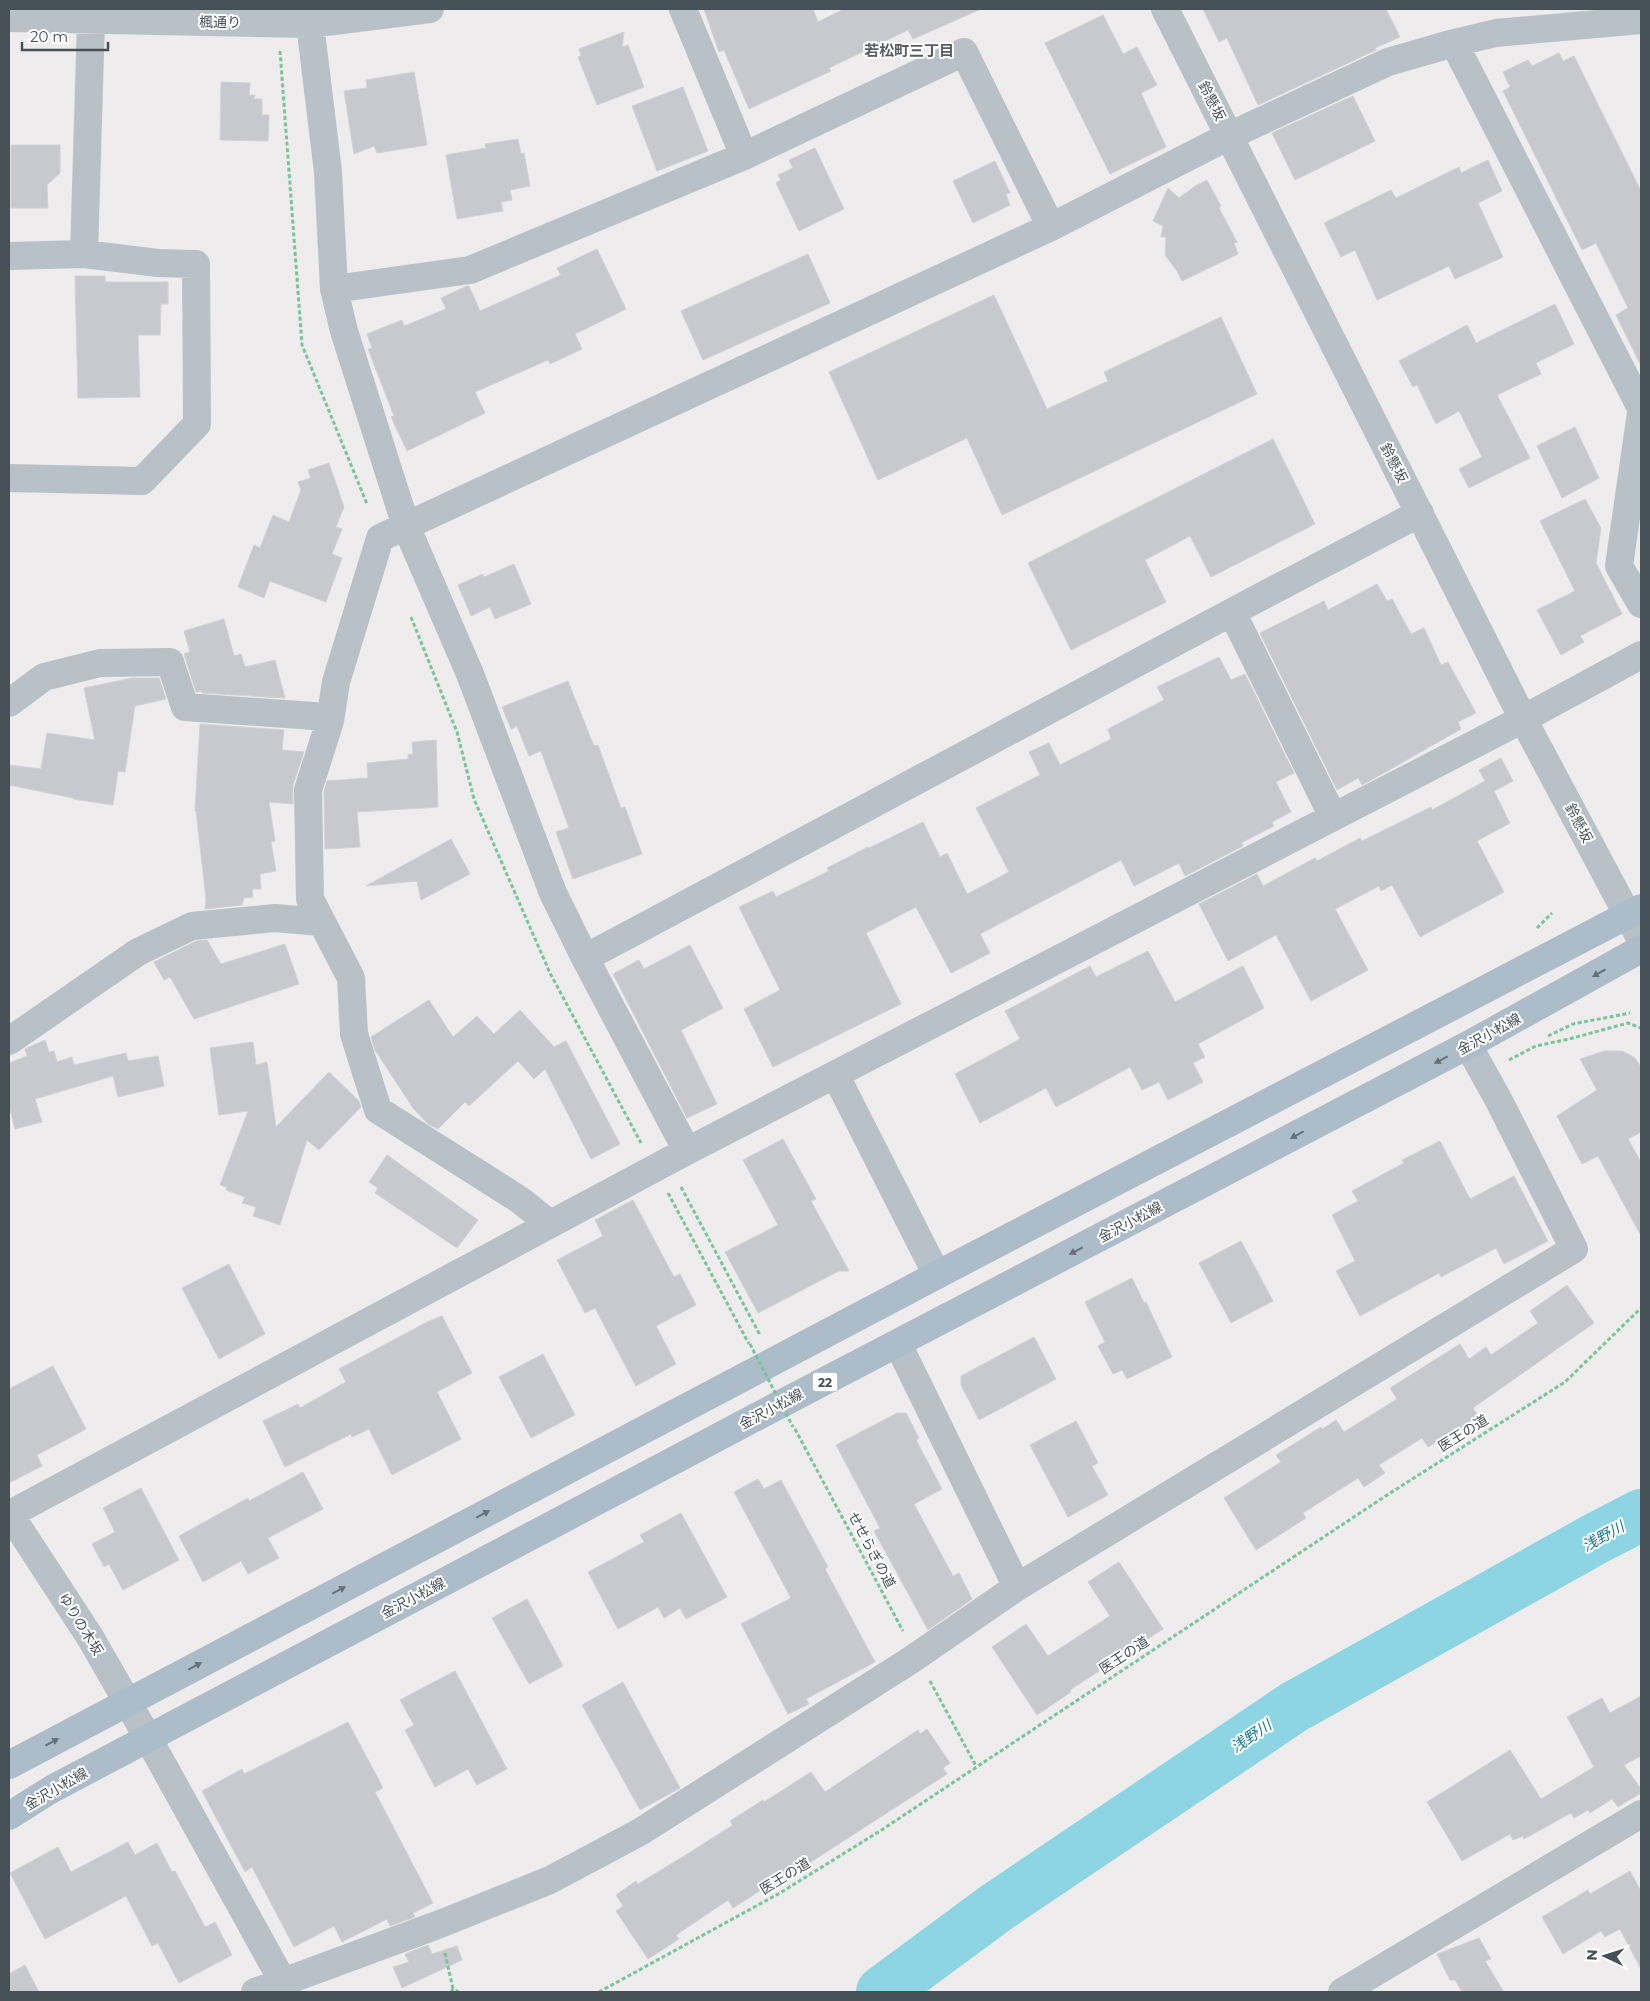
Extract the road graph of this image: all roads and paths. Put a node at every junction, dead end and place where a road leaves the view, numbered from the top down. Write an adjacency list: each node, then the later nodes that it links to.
1 (430, 9): 7 (street, 楓通り)
2 (683, 9): 10 (street)
3 (1165, 9): 9 (street, 鈴懸坂)
4 (9, 18): 5 (street, 楓通り)
5 (91, 20): 7 (street, 楓通り); 12 (street)
6 (1641, 20): 8 (street)
7 (310, 24): 14 (street)
8 (1454, 43): 9 (street); 15 (street)
9 (1229, 136): 11 (street); 18 (street, 鈴懸坂)
10 (744, 156): 11 (street); 14 (street)
11 (1051, 227): 19 (street)
12 (84, 254): 13 (street); 17 (street)
13 (9, 256)
14 (334, 289): 19 (street)
15 (1641, 408)
16 (1641, 412): 20 (street)
17 (9, 478)
18 (1420, 513): 21 (street); 24 (street, 鈴懸坂)
19 (406, 526): 25 (street); 31 (street)
20 (1641, 604)
21 (1232, 612): 26 (street); 31 (street)
22 (1641, 655): 24 (street)
23 (9, 702): 25 (street)
24 (1523, 719): 26 (street); 27 (street, 鈴懸坂)
25 (330, 721): 28 (street)
26 (1333, 816): 38 (street)
27 (1635, 911): 29 (street, 鈴懸坂); 41 (main road)
28 (321, 922): 34 (street); 40 (street)
29 (1641, 940)
30 (1641, 949): 35 (main road, 金沢小松線 / 22, one-way to 35)
31 (585, 958): 39 (street)
32 (1630, 1013): 36 (path)
33 (1641, 1028): 37 (path)
34 (9, 1041)
35 (1468, 1045): 37 (street); 44 (main road, 金沢小松線 / 22, one-way to 44)
36 (1525, 1047)
37 (1484, 1074): 47 (street)
38 (836, 1076): 39 (street); 41 (street)
39 (677, 1157): 40 (street); 45 (path)
40 (550, 1224): 46 (street)
41 (937, 1275): 45 (main road)
42 (1641, 1308): 52 (path, 医王の道)
43 (750, 1344): 48 (path, せせらぎの道, bridge)
44 (898, 1344): 47 (street); 50 (main road, 金沢小松線 / 22)
45 (774, 1361): 49 (main road, one-way to 45)
46 (10, 1514): 49 (street, ゆりの木坂)
47 (1017, 1587): 48 (street)
48 (917, 1656): 52 (path, せせらぎの道); 55 (street)
49 (128, 1702): 50 (street, ゆりの木坂); 51 (main road, one-way to 49)
50 (148, 1738): 54 (main road, 金沢小松線 / 22); 56 (street, ゆりの木坂)
51 (9, 1766)
52 (976, 1766): 60 (path, 医王の道)
53 (1641, 1814): 61 (street)
54 (9, 1816)
55 (440, 1924): 56 (street); 57 (path)
56 (283, 1982): 58 (street)
57 (452, 1991): 59 (path)
58 (255, 1992)
59 (459, 1992)
60 (599, 1992)
61 (1342, 1992)

